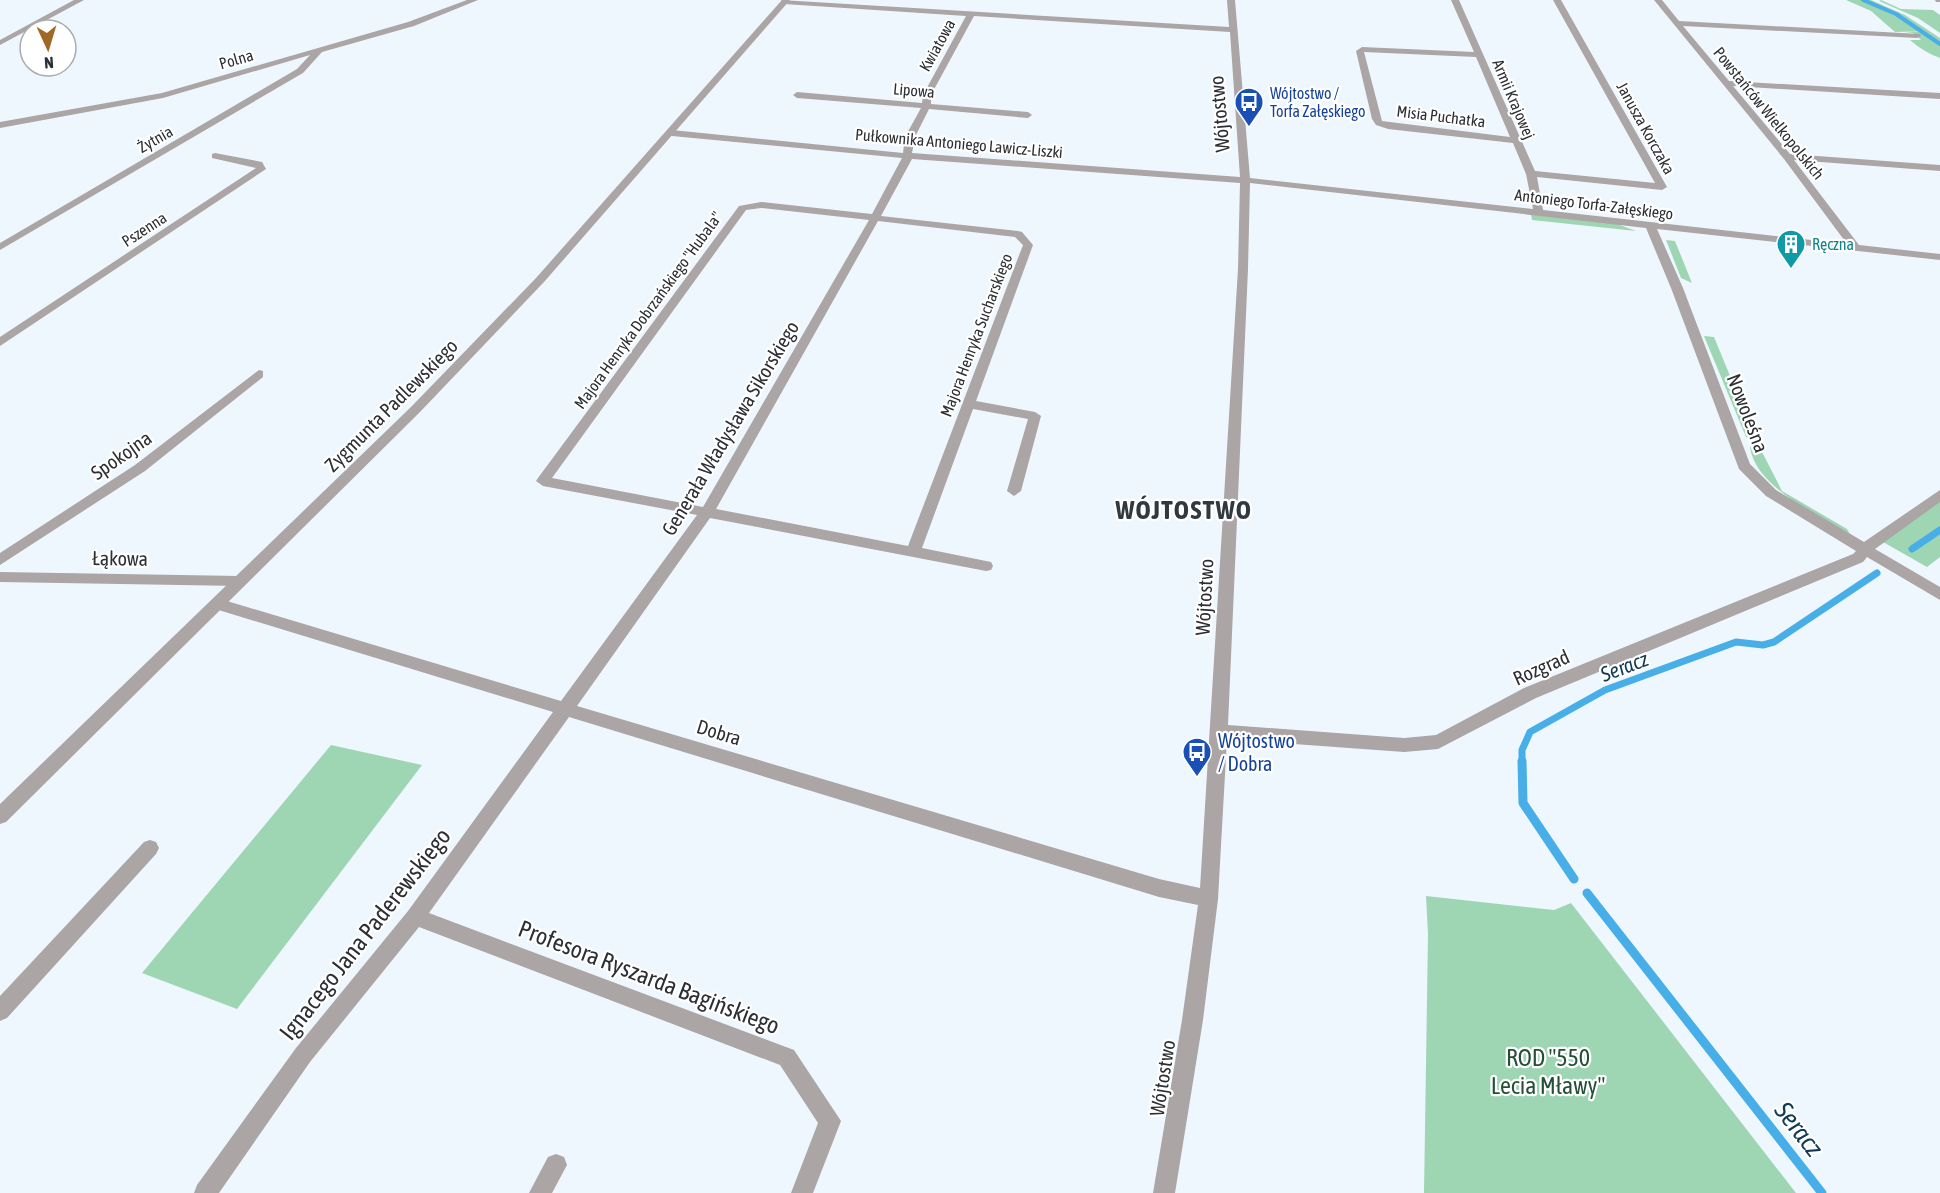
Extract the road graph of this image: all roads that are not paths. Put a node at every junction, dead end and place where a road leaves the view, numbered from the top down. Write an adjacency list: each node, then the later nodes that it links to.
1 (80, 0): 12 (street)
2 (474, 0): 13 (street, Polna)
3 (1231, 0): 10 (street, Wójtostwo)
4 (1455, 0): 14 (street, Armii Krajowej)
5 (1557, 0): 27 (street, Janusza Korczaka)
6 (1658, 0): 9 (street, Powstańców Wielkopolskich)
7 (785, 1): 8 (street); 21 (street, Zygmunta Padlewskiego)
8 (971, 14): 10 (street); 18 (street, Kwiatowa)
9 (1677, 23): 11 (street); 15 (street, Powstańców Wielkopolskich)
10 (1232, 30): 28 (street, Wójtostwo)
11 (1917, 36)
12 (0, 43)
13 (320, 50): 20 (street, Polna); 32 (street, Żytnia)
14 (1478, 55): 22 (street, Armii Krajowej); 22 (street, Misia Puchatka)
15 (1727, 83): 17 (street); 25 (street, Powstańców Wielkopolskich)
16 (797, 95): 18 (street, Lipowa)
17 (1940, 96)
18 (928, 107): 19 (street, Lipowa); 24 (street, Kwiatowa)
19 (1028, 115)
20 (0, 125)
21 (672, 133): 24 (street, Pułkownika Antoniego Lawicz-Liszki); 46 (street, Zygmunta Padlewskiego)
22 (1514, 140): 27 (street, Armii Krajowej)
23 (215, 156): 35 (street, Pszenna)
24 (909, 156): 28 (street, Pułkownika Antoniego Lawicz-Liszki); 30 (street, Generała Władysława Sikorskiego)
25 (1787, 157): 26 (street); 33 (street, Powstańców Wielkopolskich)
26 (1940, 168)
27 (1531, 174): 29 (street, Armii Krajowej)
28 (1245, 180): 29 (street, Antoniego Torfa-Załęskiego); 50 (street, Wójtostwo)
29 (1539, 213): 31 (street, Antoniego Torfa-Załęskiego)
30 (875, 219): 37 (street, Majora Henryka Sucharskiego); 40 (street, Generała Władysława Sikorskiego); 40 (street, Majora Henryka Dobrzańskiego "Hubala")
31 (1650, 225): 33 (street, Antoniego Torfa-Załęskiego); 41 (street, Nowoleśna)
32 (0, 247)
33 (1855, 247): 34 (street, Antoniego Torfa-Załęskiego)
34 (1940, 257)
35 (0, 342)
36 (259, 374): 43 (street, Spokojna)
37 (968, 404): 38 (street); 42 (street, Majora Henryka Sucharskiego)
38 (1014, 491)
39 (1940, 495): 41 (street, Rozgrad)
40 (707, 512): 42 (street); 49 (street, Generała Władysława Sikorskiego)
41 (1867, 550): 47 (street, Nowoleśna); 50 (street, Rozgrad)
42 (913, 552): 44 (street)
43 (0, 560)
44 (986, 566)
45 (0, 577): 46 (street, Łąkowa)
46 (240, 581): 48 (street, Zygmunta Padlewskiego)
47 (1940, 594)
48 (218, 604): 49 (street, Dobra); 51 (street, Zygmunta Padlewskiego)
49 (565, 707): 53 (street, Dobra); 54 (street, Ignacego Jana Paderewskiego)
50 (1218, 731): 53 (street, Wójtostwo)
51 (0, 816)
52 (150, 848): 55 (street)
53 (1209, 899): 60 (street, Wójtostwo)
54 (416, 917): 57 (street, Ignacego Jana Paderewskiego); 59 (street, Profesora Ryszarda Bagińskiego)
55 (0, 1011)
56 (556, 1165): 58 (street)
57 (206, 1193)
58 (540, 1193)
59 (802, 1193)
60 (1164, 1193)

